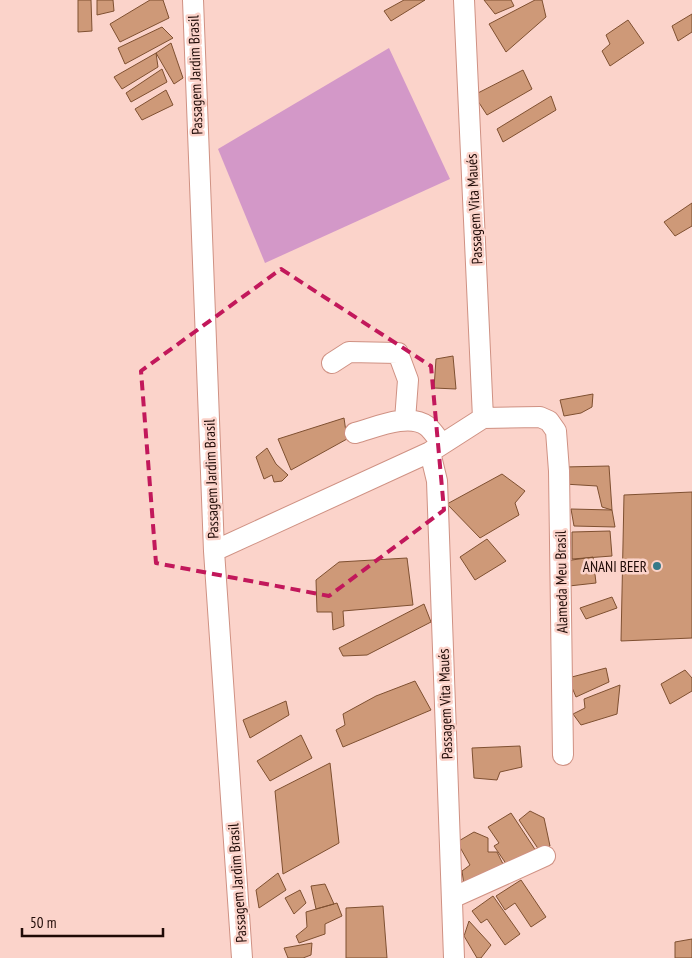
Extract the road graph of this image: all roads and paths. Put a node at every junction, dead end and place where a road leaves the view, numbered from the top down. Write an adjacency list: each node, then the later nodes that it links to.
1 (464, 0): 4 (street, Passagem Vita Maués)
2 (197, 3): 8 (street, Passagem Jardim Brasil)
3 (332, 363): 5 (street)
4 (483, 418): 7 (street); 9 (street, Alameda Meu Brasil)
5 (405, 420): 6 (street); 7 (street)
6 (355, 433)
7 (436, 448): 8 (street); 11 (street, Passagem Vita Maués)
8 (214, 551): 12 (street, Passagem Jardim Brasil)
9 (563, 755)
10 (545, 856): 11 (street)
11 (452, 898): 13 (street, Passagem Vita Maués)
12 (242, 958)
13 (454, 958)

